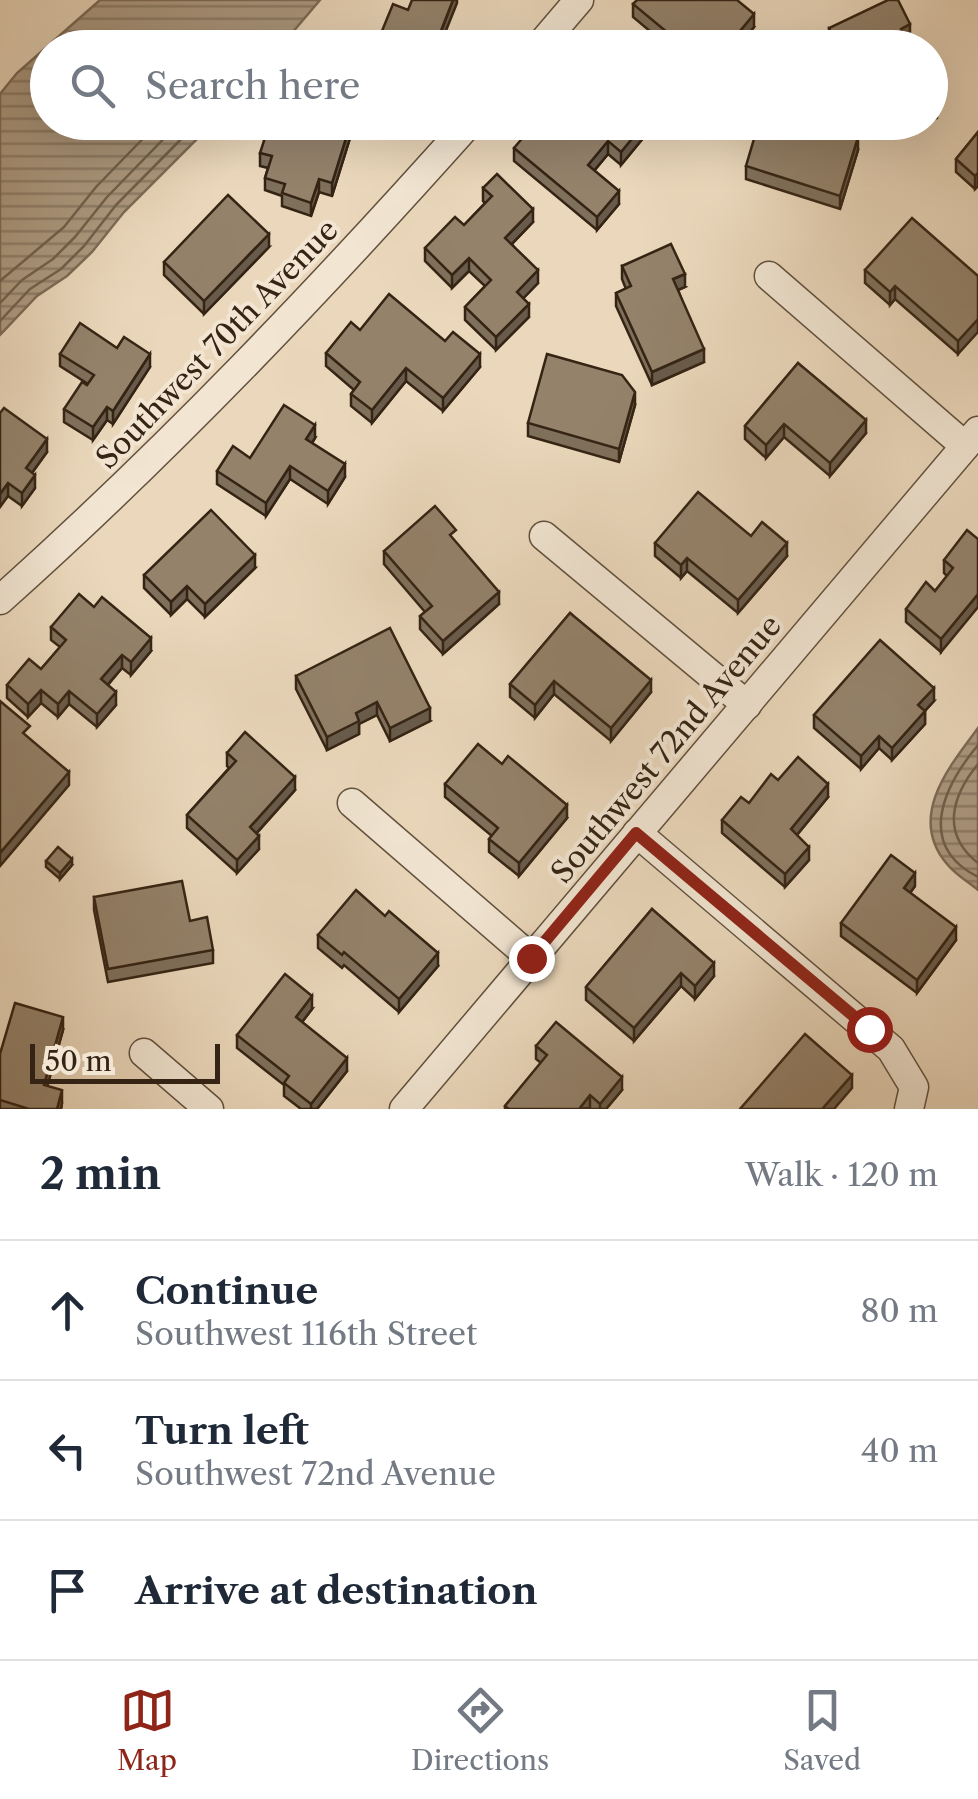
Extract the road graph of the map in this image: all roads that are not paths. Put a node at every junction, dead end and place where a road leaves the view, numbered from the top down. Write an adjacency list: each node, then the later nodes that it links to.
1 (579, 0): 2 (street)
2 (553, 30)
3 (454, 140): 7 (street, Southwest 70th Avenue)
4 (769, 276): 5 (street)
5 (972, 439): 8 (street, Southwest 72nd Avenue)
6 (544, 536): 8 (street)
7 (0, 600)
8 (748, 705): 10 (street, Southwest 72nd Avenue)
9 (352, 803): 11 (street)
10 (636, 833): 11 (street, Southwest 72nd Avenue); 13 (street)
11 (531, 958): 15 (street, Southwest 72nd Avenue)
12 (144, 1054): 14 (street)
13 (912, 1098)
14 (208, 1109)
15 (404, 1109)

